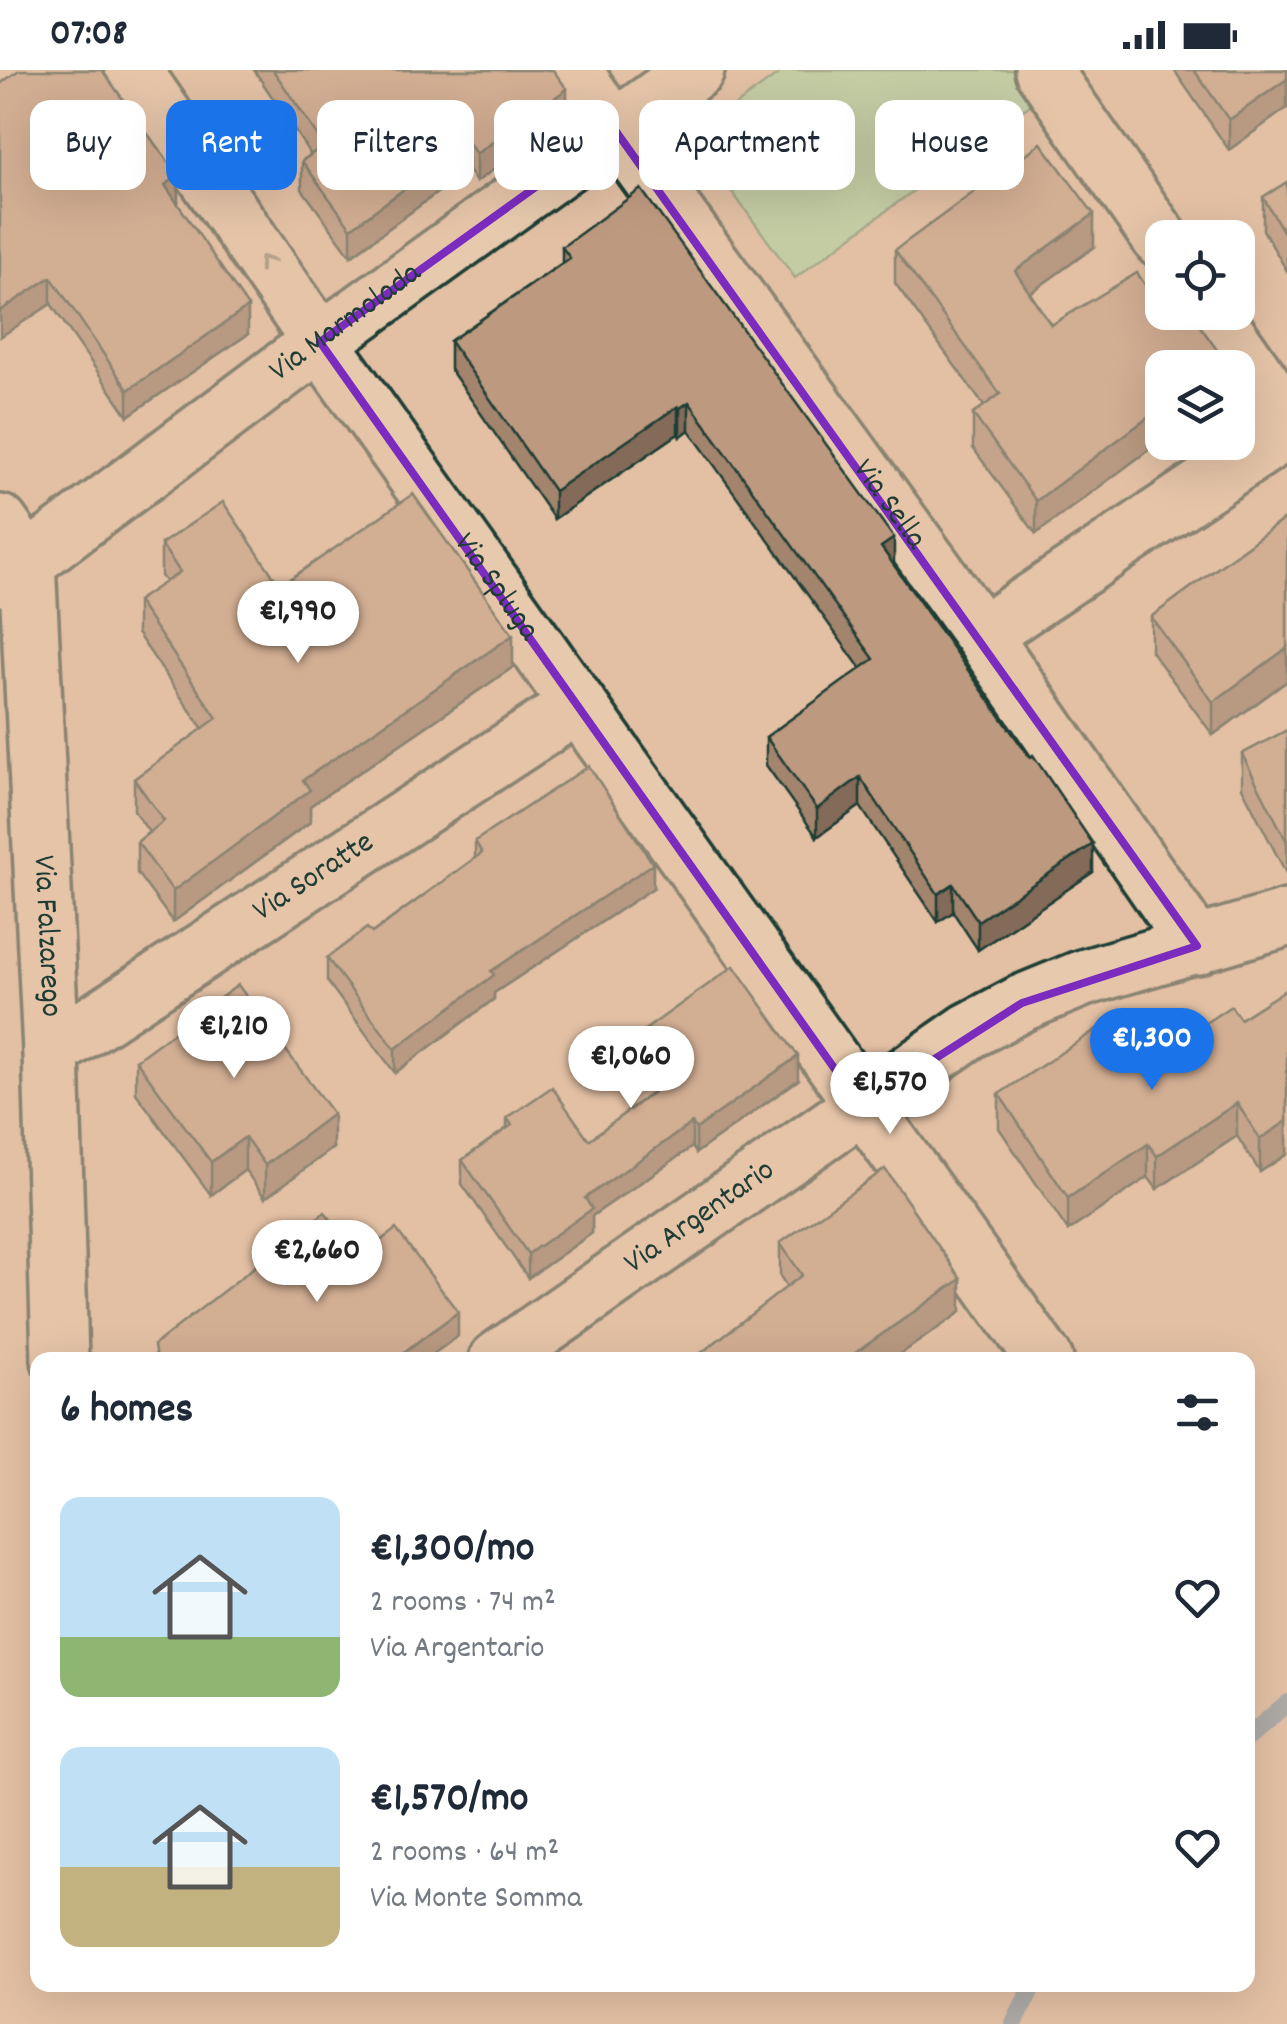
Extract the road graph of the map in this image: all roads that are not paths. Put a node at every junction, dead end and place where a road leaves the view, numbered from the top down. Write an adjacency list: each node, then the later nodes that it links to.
1 (133, 70): 11 (street, Via Spluga, one-way to 1)
2 (572, 70): 5 (street, Via Sella)
3 (696, 70): 6 (street, Via Marmolada)
4 (1043, 70): 9 (street)
5 (593, 100)
6 (619, 126)
7 (619, 137): 15 (street, Via Sella)
8 (531, 190): 11 (street, Via Marmolada)
9 (1147, 220)
10 (1224, 330): 12 (street)
11 (320, 342): 14 (street, Via Marmolada); 16 (street, Via Spluga)
12 (1287, 420)
13 (1287, 430): 15 (street)
14 (9, 554): 19 (street, Via Falzarego)
15 (982, 635): 18 (street, Via Sella)
16 (578, 705): 19 (street, Via Soratte); 20 (street, Via Spluga)
17 (1287, 918): 18 (street, Via Argentario)
18 (1197, 946): 20 (street, Via Argentario)
19 (51, 1051): 21 (street, Via Falzarego)
20 (861, 1106): 22 (street, Via Argentario); 23 (street, Via Spluga)
21 (60, 1352)
22 (508, 1352)
23 (1039, 1352)

